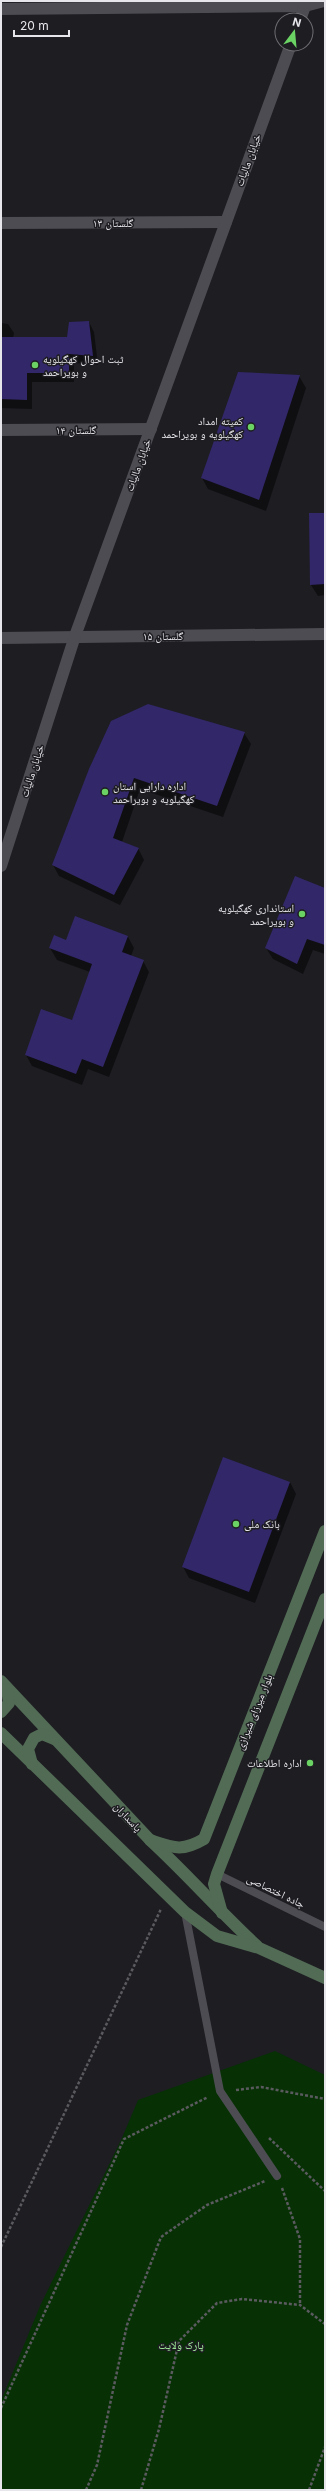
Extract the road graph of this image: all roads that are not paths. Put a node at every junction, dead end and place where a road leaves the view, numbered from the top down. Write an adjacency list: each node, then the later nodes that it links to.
1 (324, 1): 2 (street)
2 (305, 6): 3 (street); 4 (street)
3 (1, 9)
4 (303, 12)
5 (288, 52): 6 (street, خیابان مالیات)
6 (226, 222): 7 (street, گلستان ۱۳); 8 (street, خیابان مالیات)
7 (1, 224)
8 (151, 429): 9 (street, گلستان ۱۴); 11 (street, خیابان مالیات)
9 (1, 430)
10 (325, 634): 11 (street, گلستان ۱۵)
11 (75, 636): 12 (street, گلستان ۱۵); 13 (street, خیابان مالیات)
12 (1, 638)
13 (1, 866)
14 (325, 1531): 21 (main road, بلوار میرزای شیرازی)
15 (325, 1599): 22 (main road)
16 (4, 1685): 17 (main road); 19 (main road, پاسداران)
17 (1, 1712)
18 (1, 1733): 20 (main road, پاسداران)
19 (57, 1740): 20 (main road); 21 (main road, پاسداران)
20 (33, 1765): 23 (main road, پاسداران)
21 (150, 1840): 24 (main road, پاسداران)
22 (217, 1874): 24 (main road); 25 (lane, جاده اختصاصی)
23 (185, 1912): 26 (main road, پاسداران); 28 (lane)
24 (224, 1916): 26 (main road, پاسداران)
25 (325, 1927)
26 (259, 1948): 27 (main road, پاسداران)
27 (325, 1978)
28 (277, 2176)

